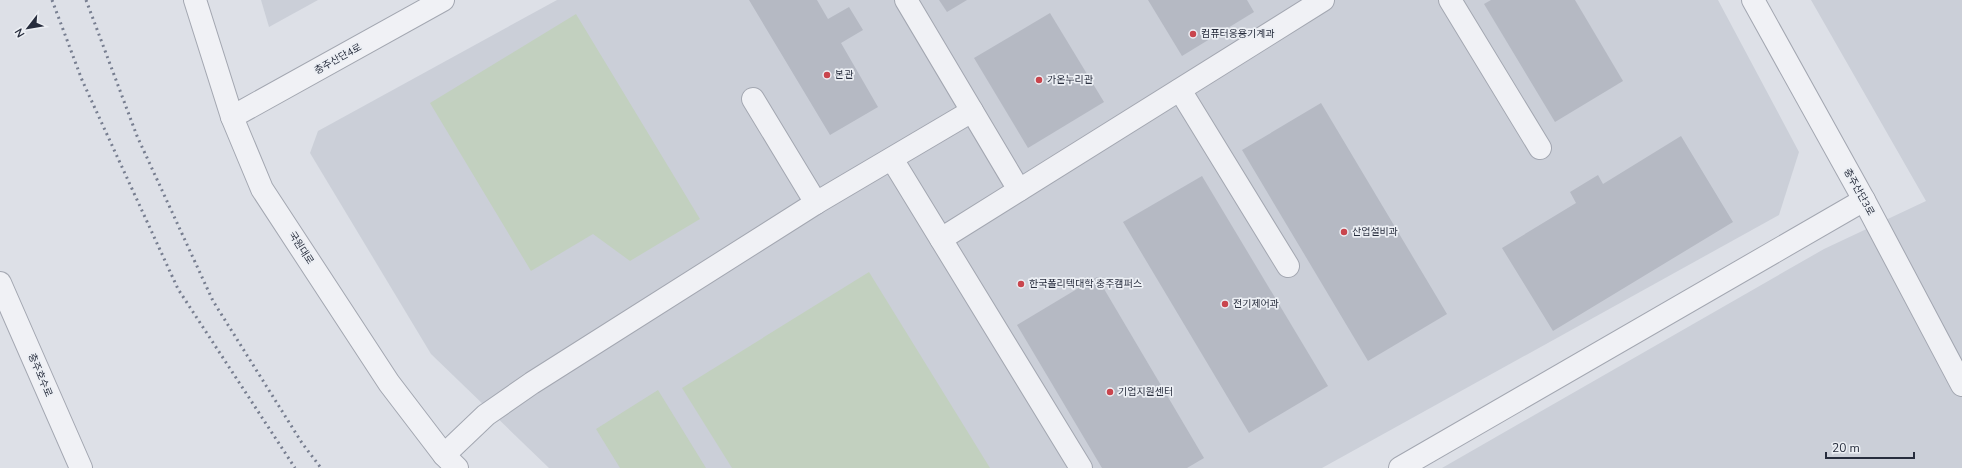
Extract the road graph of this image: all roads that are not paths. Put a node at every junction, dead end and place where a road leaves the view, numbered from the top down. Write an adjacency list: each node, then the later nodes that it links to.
1 (195, 0): 10 (street, 국원대로)
2 (443, 0): 10 (street, 충주산단4로)
3 (906, 0): 9 (street)
4 (1323, 0): 7 (street)
5 (1450, 0): 11 (street)
6 (1753, 0): 14 (street, 충주산단3로)
7 (1180, 90): 13 (street); 17 (street)
8 (753, 99): 15 (street)
9 (972, 111): 12 (street); 13 (street)
10 (232, 117): 20 (street, 국원대로)
11 (1540, 148)
12 (892, 159): 15 (street); 16 (street)
13 (1019, 190): 16 (street)
14 (1864, 200): 19 (street, 충주산단3로); 23 (street)
15 (816, 203): 20 (street)
16 (941, 239): 22 (street)
17 (1288, 266)
18 (0, 283): 21 (street, 충주호수로)
19 (1962, 385)
20 (450, 462)
21 (80, 468)
22 (1081, 468)
23 (1400, 468)

